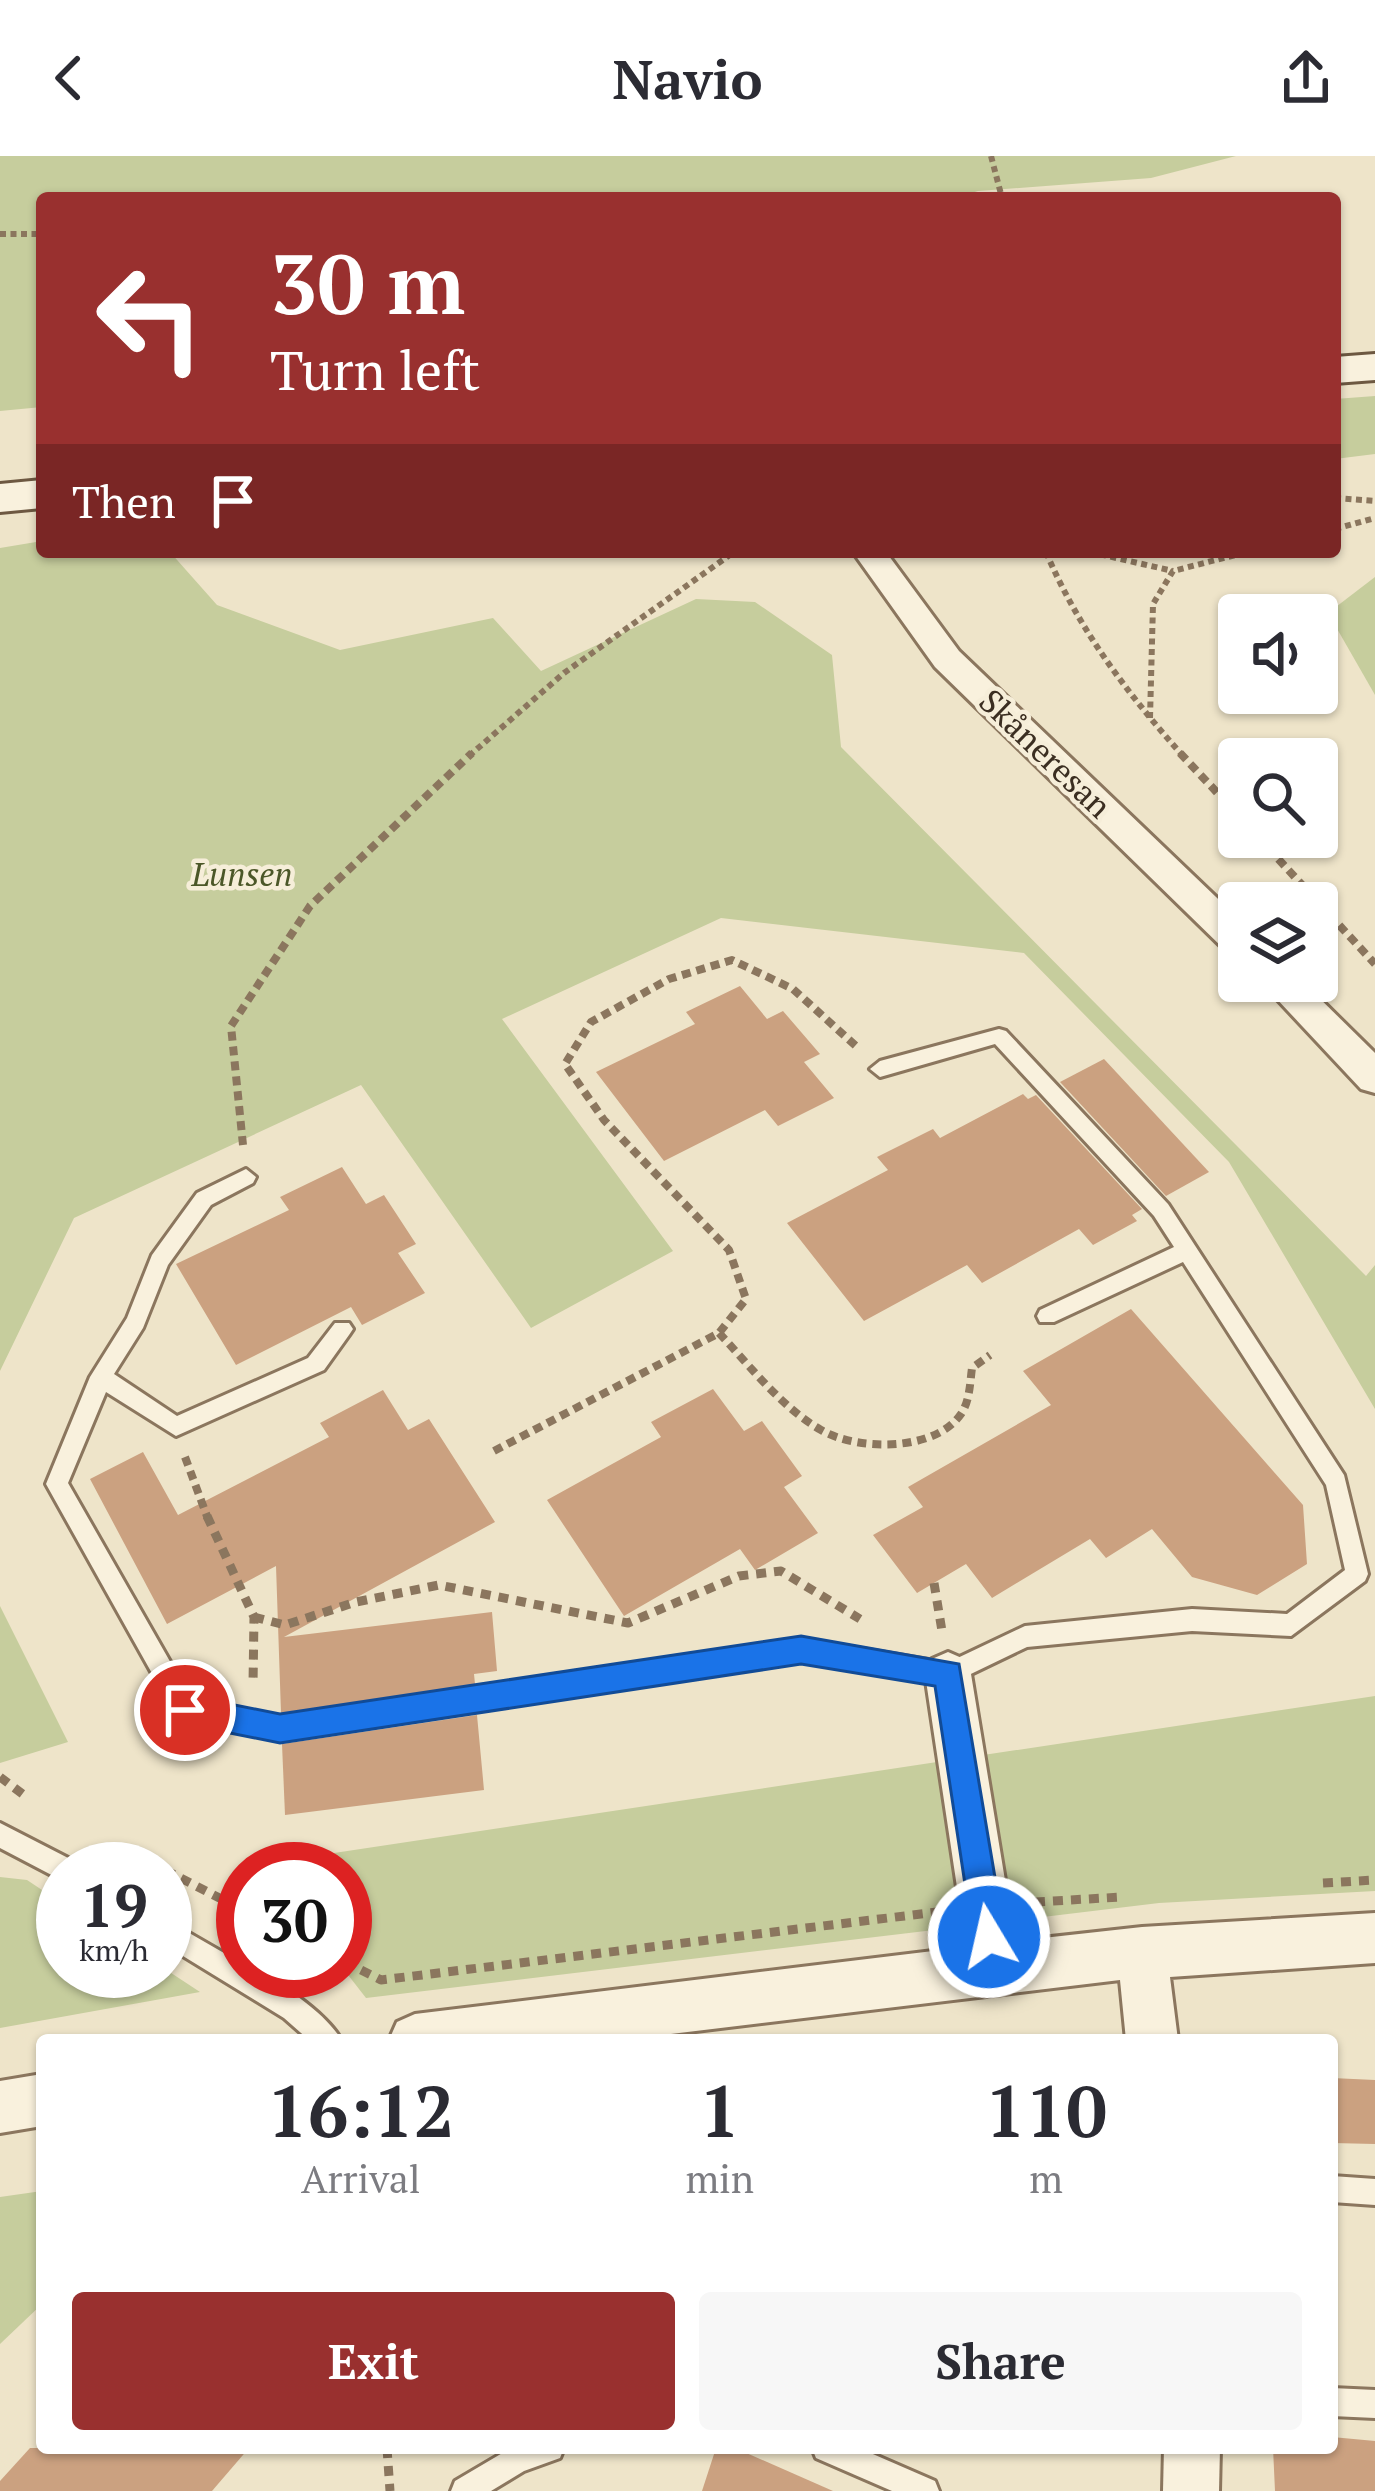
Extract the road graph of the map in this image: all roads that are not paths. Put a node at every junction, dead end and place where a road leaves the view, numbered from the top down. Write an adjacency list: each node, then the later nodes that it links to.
1 (1375, 367): 2 (main road)
2 (1341, 370)
3 (36, 495): 4 (main road)
4 (0, 498)
5 (873, 558): 6 (street, Skåneresan)
6 (1218, 921)
7 (1300, 1002): 9 (street)
8 (880, 1069): 11 (lane)
9 (1375, 1078)
10 (246, 1177): 14 (lane)
11 (1186, 1251): 12 (lane); 15 (lane)
12 (1046, 1316)
13 (342, 1329): 14 (lane)
14 (101, 1377): 15 (lane)
15 (948, 1674): 21 (street)
16 (0, 1835): 17 (lane)
17 (36, 1854)
18 (1375, 1938): 20 (street)
19 (192, 1947): 22 (lane)
20 (1142, 1952): 21 (street); 24 (street)
21 (994, 1968): 23 (street)
22 (321, 2034)
23 (463, 2034)
24 (1151, 2034)
25 (36, 2101): 26 (street)
26 (0, 2108)
27 (1338, 2189): 28 (lane)
28 (1375, 2192)
29 (1338, 2402): 30 (lane)
30 (1375, 2404)
31 (533, 2454): 34 (lane)
32 (840, 2454): 35 (lane)
33 (1192, 2454): 36 (street)
34 (465, 2491)
35 (925, 2491)
36 (1191, 2491)

